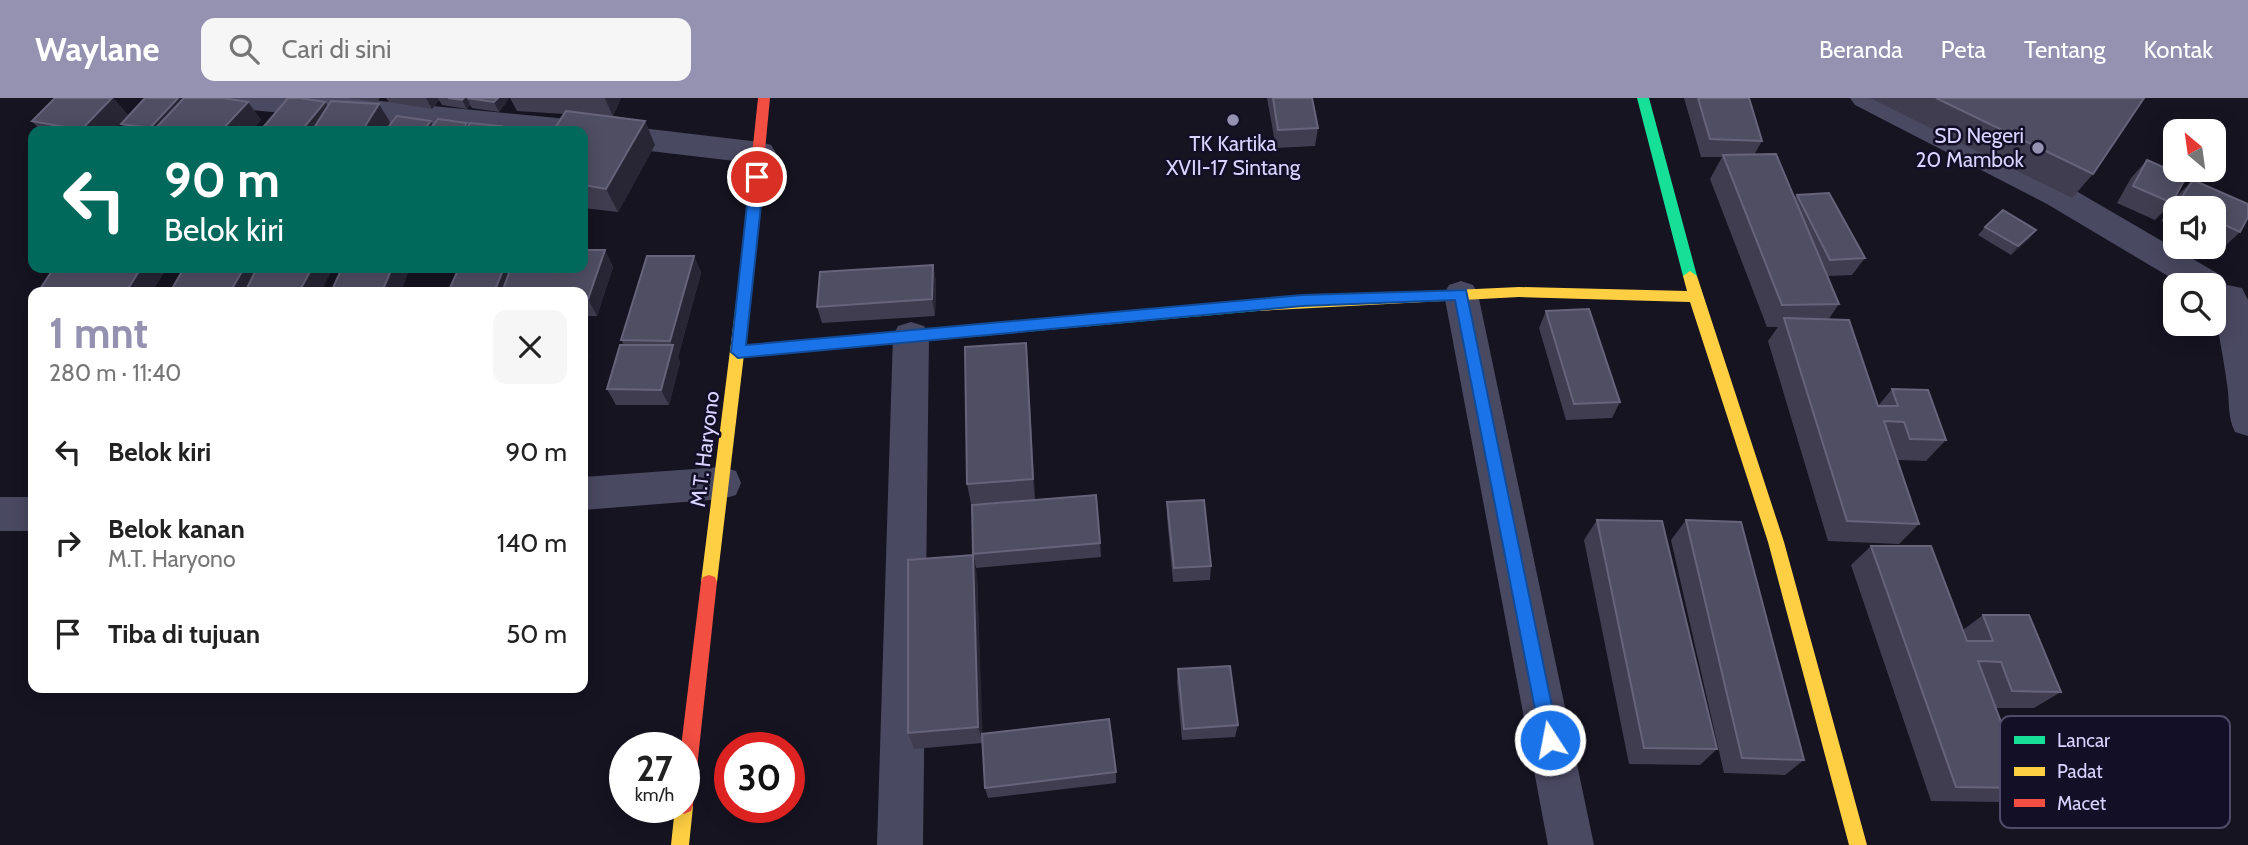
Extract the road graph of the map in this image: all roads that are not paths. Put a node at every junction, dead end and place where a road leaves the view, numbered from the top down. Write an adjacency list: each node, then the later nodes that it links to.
1 (241, 98): 5 (street)
2 (764, 98): 8 (main road, M.T. Haryono)
3 (1643, 98): 11 (main road)
4 (1866, 98): 9 (street)
5 (512, 110): 6 (street)
6 (562, 126)
7 (588, 133): 8 (street)
8 (760, 153): 14 (main road, M.T. Haryono)
9 (2189, 273)
10 (1461, 294): 11 (main road); 13 (main road); 24 (street)
11 (1695, 297): 25 (main road)
12 (2226, 298): 15 (street)
13 (911, 335): 14 (main road); 23 (street)
14 (738, 352): 16 (main road, M.T. Haryono)
15 (2248, 421)
16 (722, 483): 17 (street); 20 (main road, M.T. Haryono)
17 (588, 494)
18 (0, 514): 19 (street)
19 (28, 514)
20 (693, 732)
21 (682, 823): 22 (main road, M.T. Haryono)
22 (680, 845)
23 (900, 845)
24 (1571, 845)
25 (1858, 845)

